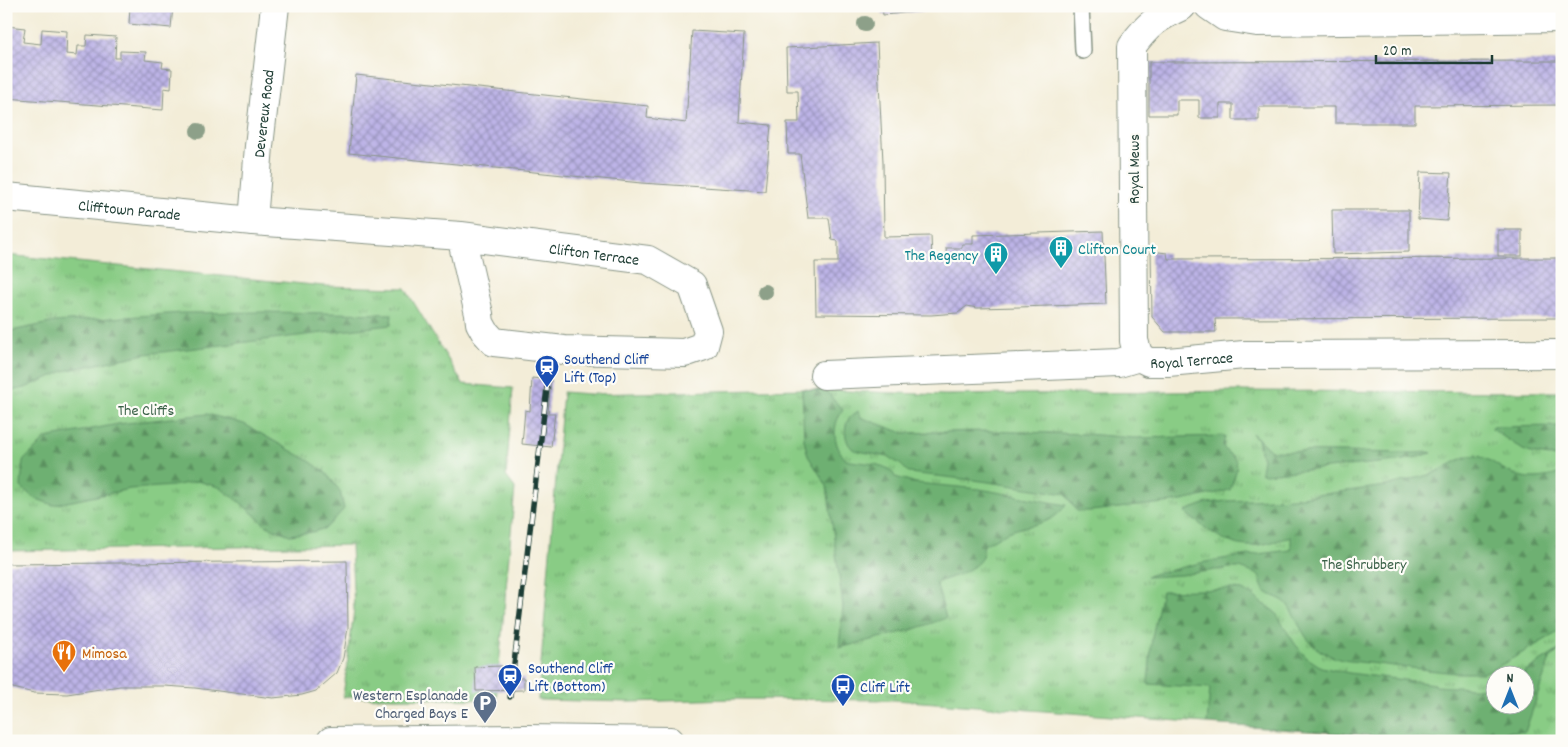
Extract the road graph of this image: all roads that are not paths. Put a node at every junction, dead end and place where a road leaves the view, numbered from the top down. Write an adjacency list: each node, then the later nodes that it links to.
1 (275, 6): 9 (street, Devereux Road)
2 (1081, 6): 7 (lane)
3 (1182, 6): 12 (street, Royal Mews)
4 (1209, 6): 5 (street)
5 (1494, 13): 6 (street)
6 (1562, 18)
7 (1082, 51)
8 (6, 198): 9 (street, Clifftown Parade)
9 (253, 221): 10 (street, Clifton Terrace)
10 (461, 236): 10 (street, Clifton Terrace)
11 (1562, 354): 12 (street, Royal Terrace)
12 (1139, 357): 13 (street, Royal Terrace)
13 (824, 375)
14 (331, 741): 15 (street)
15 (670, 741)

